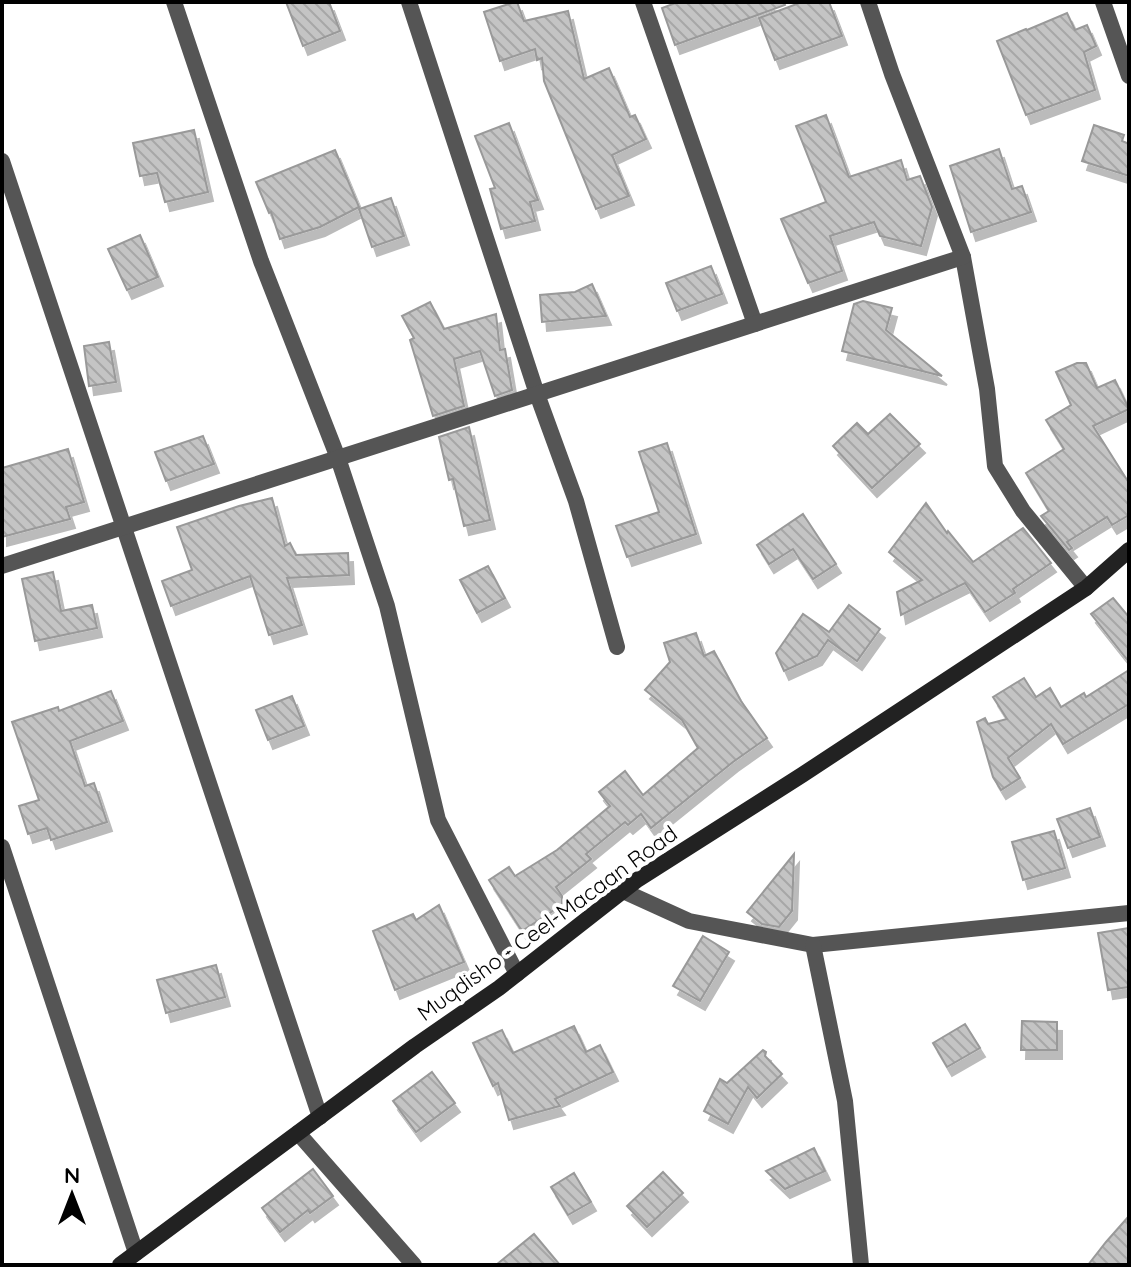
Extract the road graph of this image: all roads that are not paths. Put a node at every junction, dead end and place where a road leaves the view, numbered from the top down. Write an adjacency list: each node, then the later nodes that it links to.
1 (174, 2): 11 (street)
2 (409, 2): 10 (street)
3 (643, 2): 9 (street)
4 (868, 2): 8 (street)
5 (1103, 2): 6 (street)
6 (1129, 76)
7 (2, 161): 12 (street)
8 (963, 257): 9 (street); 15 (street)
9 (755, 324): 10 (street)
10 (537, 394): 11 (street); 16 (street)
11 (338, 458): 12 (street); 21 (street)
12 (124, 527): 14 (street); 22 (street)
13 (1129, 550): 15 (street, Muqdisho - Ceel-Macaan Road)
14 (2, 566)
15 (1086, 588): 18 (street, Muqdisho - Ceel-Macaan Road)
16 (617, 647)
17 (2, 847): 24 (street)
18 (623, 891): 20 (street); 21 (street, Muqdisho - Ceel-Macaan Road)
19 (1129, 913): 20 (street)
20 (813, 945): 27 (street)
21 (517, 974): 22 (street, Muqdisho - Ceel-Macaan Road)
22 (320, 1117): 23 (street, Muqdisho - Ceel-Macaan Road)
23 (298, 1133): 24 (street, Muqdisho - Ceel-Macaan Road); 26 (street)
24 (136, 1253): 25 (street, Muqdisho - Ceel-Macaan Road)
25 (120, 1265)
26 (414, 1265)
27 (861, 1265)

